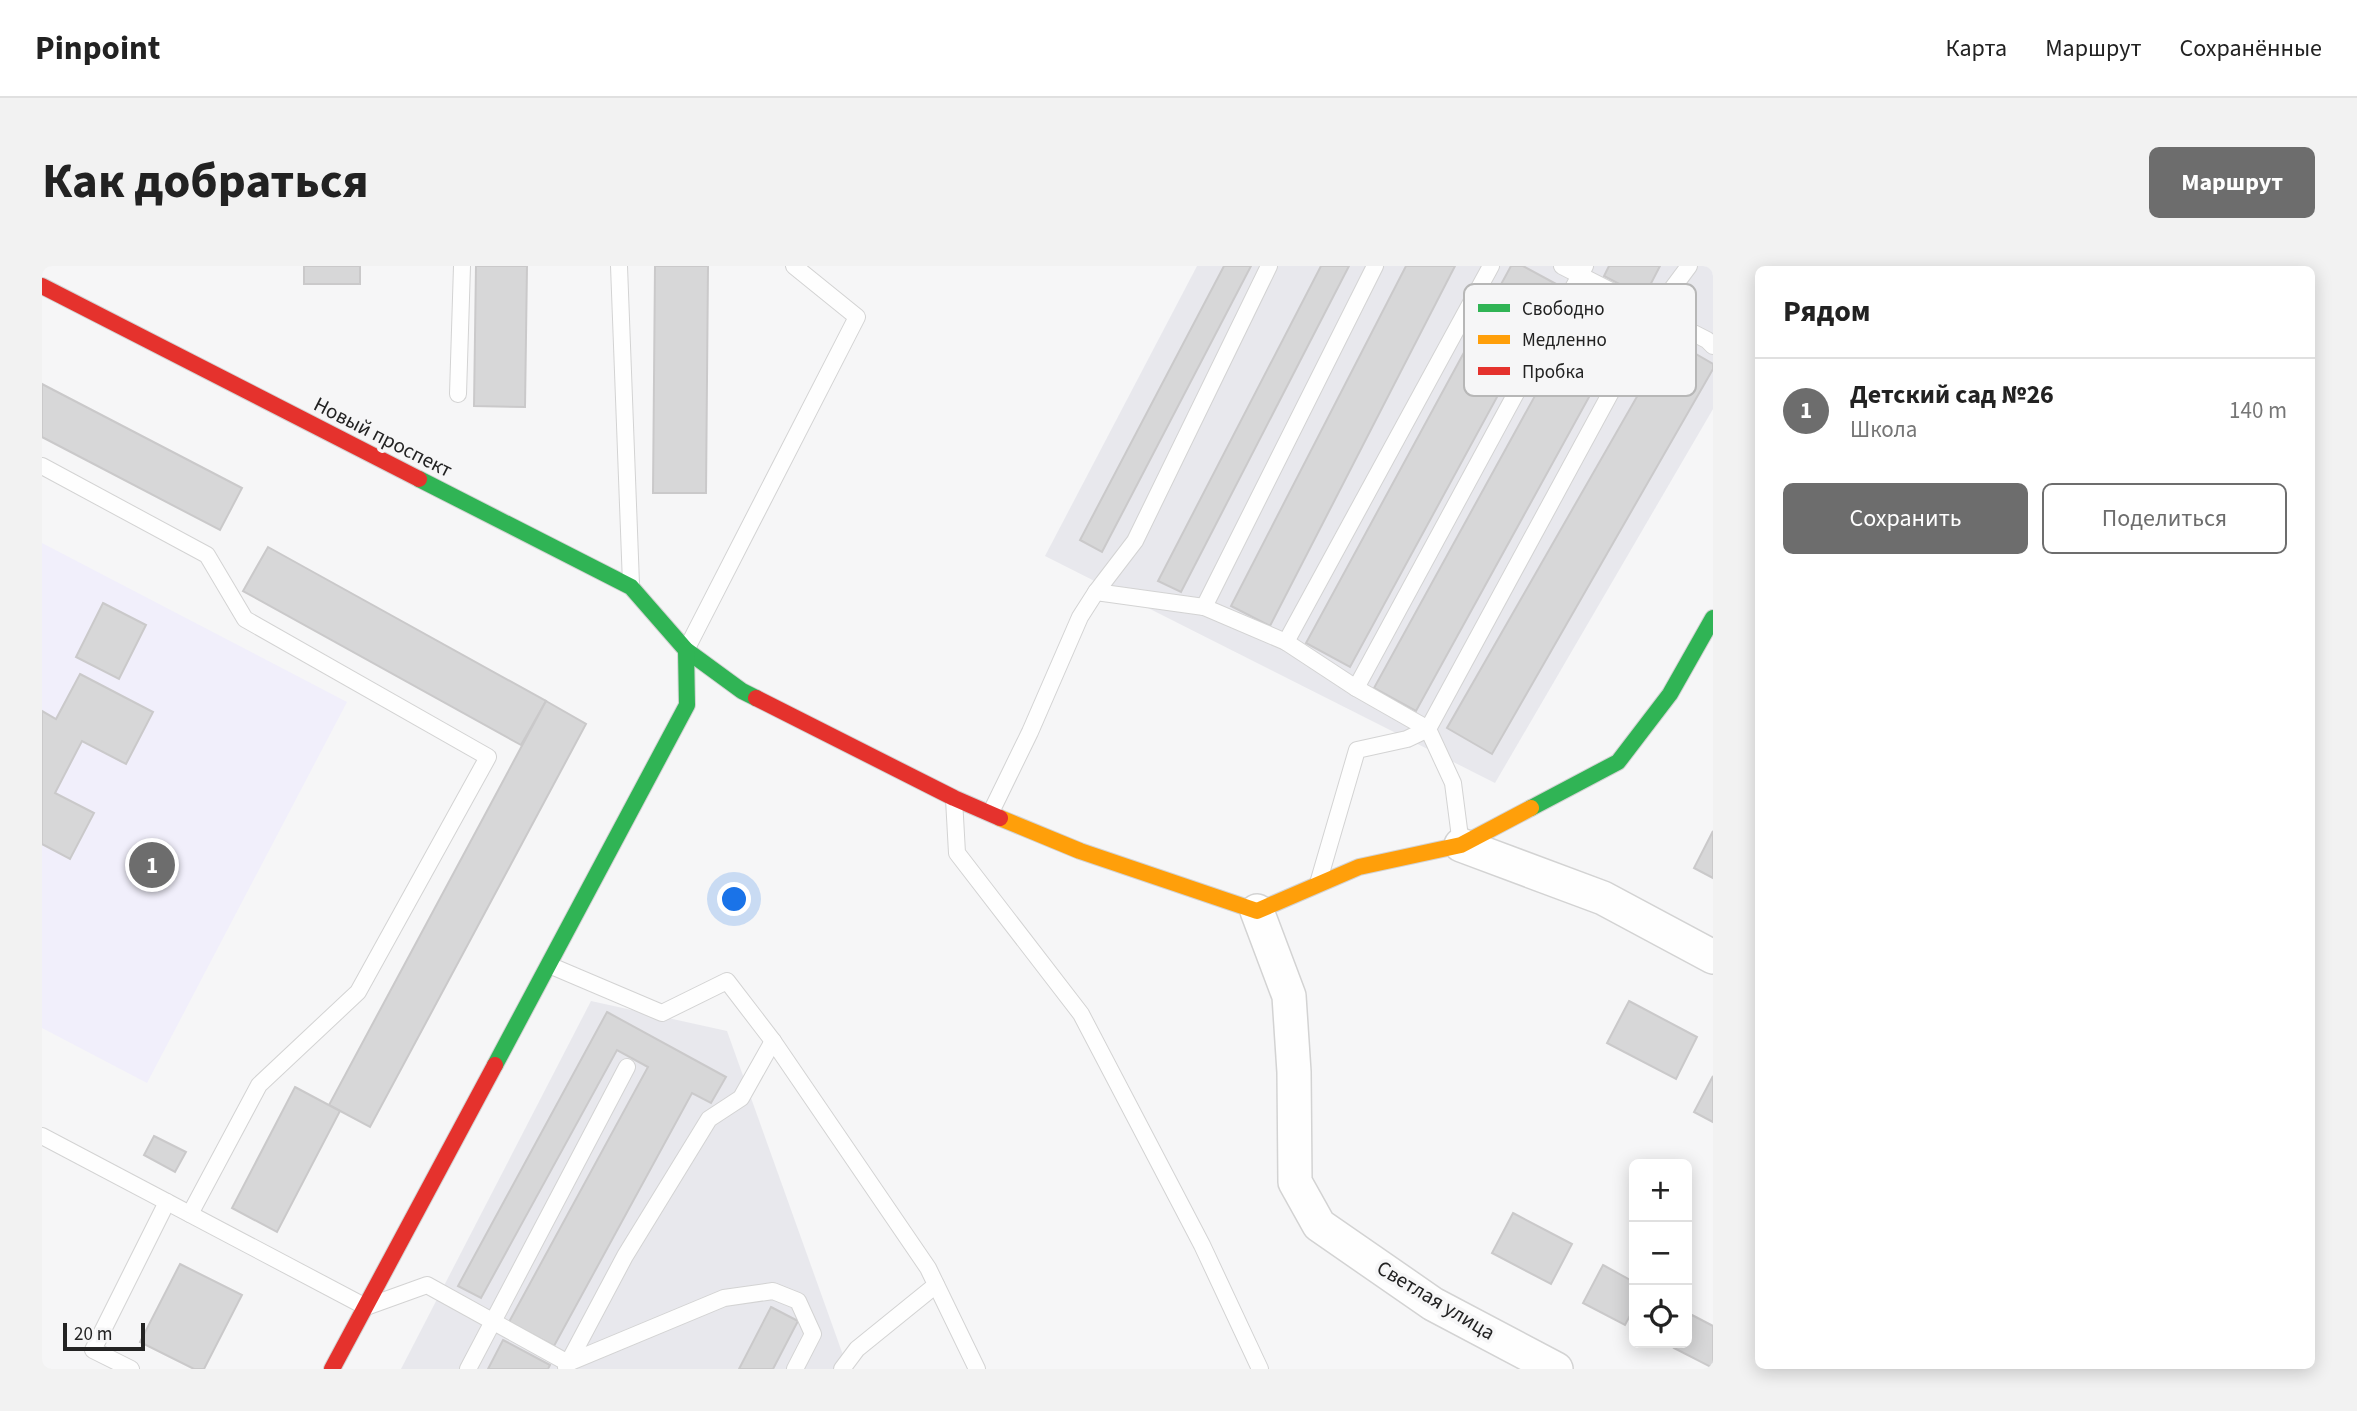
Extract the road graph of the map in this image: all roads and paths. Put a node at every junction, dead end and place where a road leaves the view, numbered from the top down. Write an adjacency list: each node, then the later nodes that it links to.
1 (462, 266): 17 (lane)
2 (619, 266): 21 (lane)
3 (794, 266): 26 (lane)
4 (1269, 266): 22 (lane)
5 (1375, 266): 23 (lane)
6 (1491, 266): 10 (lane)
7 (1562, 266): 9 (lane)
8 (1689, 266): 12 (lane)
9 (1583, 271): 11 (lane)
10 (1481, 284)
11 (1605, 284)
12 (1676, 284)
13 (42, 286): 21 (street, Новый проспект)
14 (1464, 316): 25 (lane)
15 (1696, 334): 16 (lane)
16 (1713, 346)
17 (458, 394)
18 (1515, 396): 27 (lane)
19 (1609, 396): 28 (lane)
20 (42, 466): 40 (lane)
21 (631, 587): 26 (street, Новый проспект)
22 (1096, 592): 23 (lane); 30 (lane)
23 (1204, 607): 25 (lane)
24 (1713, 618): 31 (street)
25 (1286, 642): 27 (lane)
26 (686, 650): 29 (street, Новый проспект); 35 (street)
27 (1356, 688): 28 (lane)
28 (1428, 729): 31 (lane); 32 (lane)
29 (954, 798): 30 (street, Новый проспект); 51 (lane)
30 (991, 812): 33 (street, Новый проспект)
31 (1461, 845): 32 (street); 34 (street)
32 (1317, 885): 33 (street)
33 (1257, 911): 52 (street, Светлая улица)
34 (1713, 957)
35 (549, 965): 36 (lane); 42 (street)
36 (772, 1041): 41 (lane); 44 (lane)
37 (627, 1067): 43 (lane)
38 (42, 1136): 39 (lane)
39 (167, 1202): 40 (lane); 46 (lane)
40 (190, 1214): 42 (lane)
41 (936, 1285): 49 (lane); 50 (lane)
42 (366, 1307): 43 (lane); 47 (street)
43 (493, 1322): 44 (lane); 48 (lane)
44 (566, 1366): 45 (lane)
45 (800, 1366)
46 (131, 1369)
47 (332, 1369)
48 (468, 1369)
49 (842, 1369)
50 (977, 1369)
51 (1260, 1369)
52 (1556, 1369)

